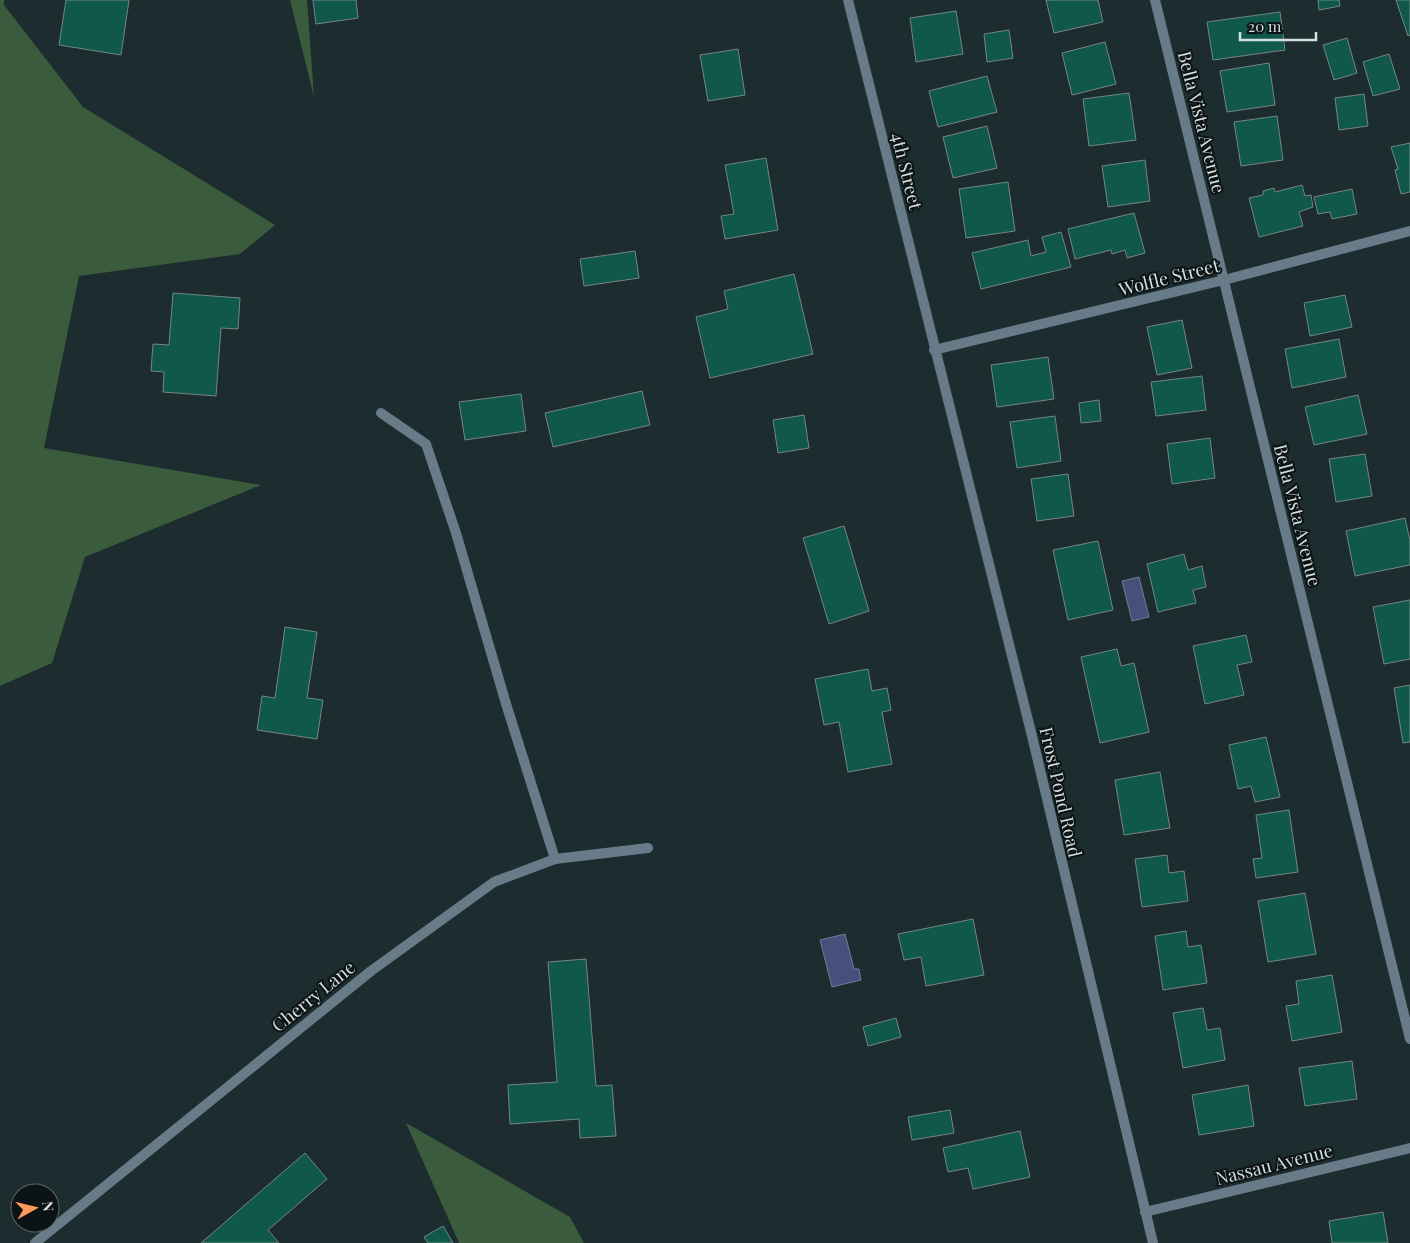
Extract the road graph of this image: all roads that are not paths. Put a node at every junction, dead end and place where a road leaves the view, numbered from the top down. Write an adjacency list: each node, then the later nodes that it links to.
1 (848, 0): 5 (street, 4th Street)
2 (1155, 0): 4 (street, Bella Vista Avenue)
3 (1410, 231): 4 (street, Wolfle Street)
4 (1224, 280): 5 (street, Wolfle Street); 9 (street, Bella Vista Avenue)
5 (934, 350): 11 (street, Frost Pond Road)
6 (381, 413): 8 (street)
7 (648, 848): 8 (street, Cherry Lane)
8 (555, 860): 12 (street, Cherry Lane)
9 (1410, 1039)
10 (1410, 1148): 11 (street, Nassau Avenue)
11 (1145, 1212): 13 (street, Frost Pond Road)
12 (35, 1243)
13 (1153, 1243)

